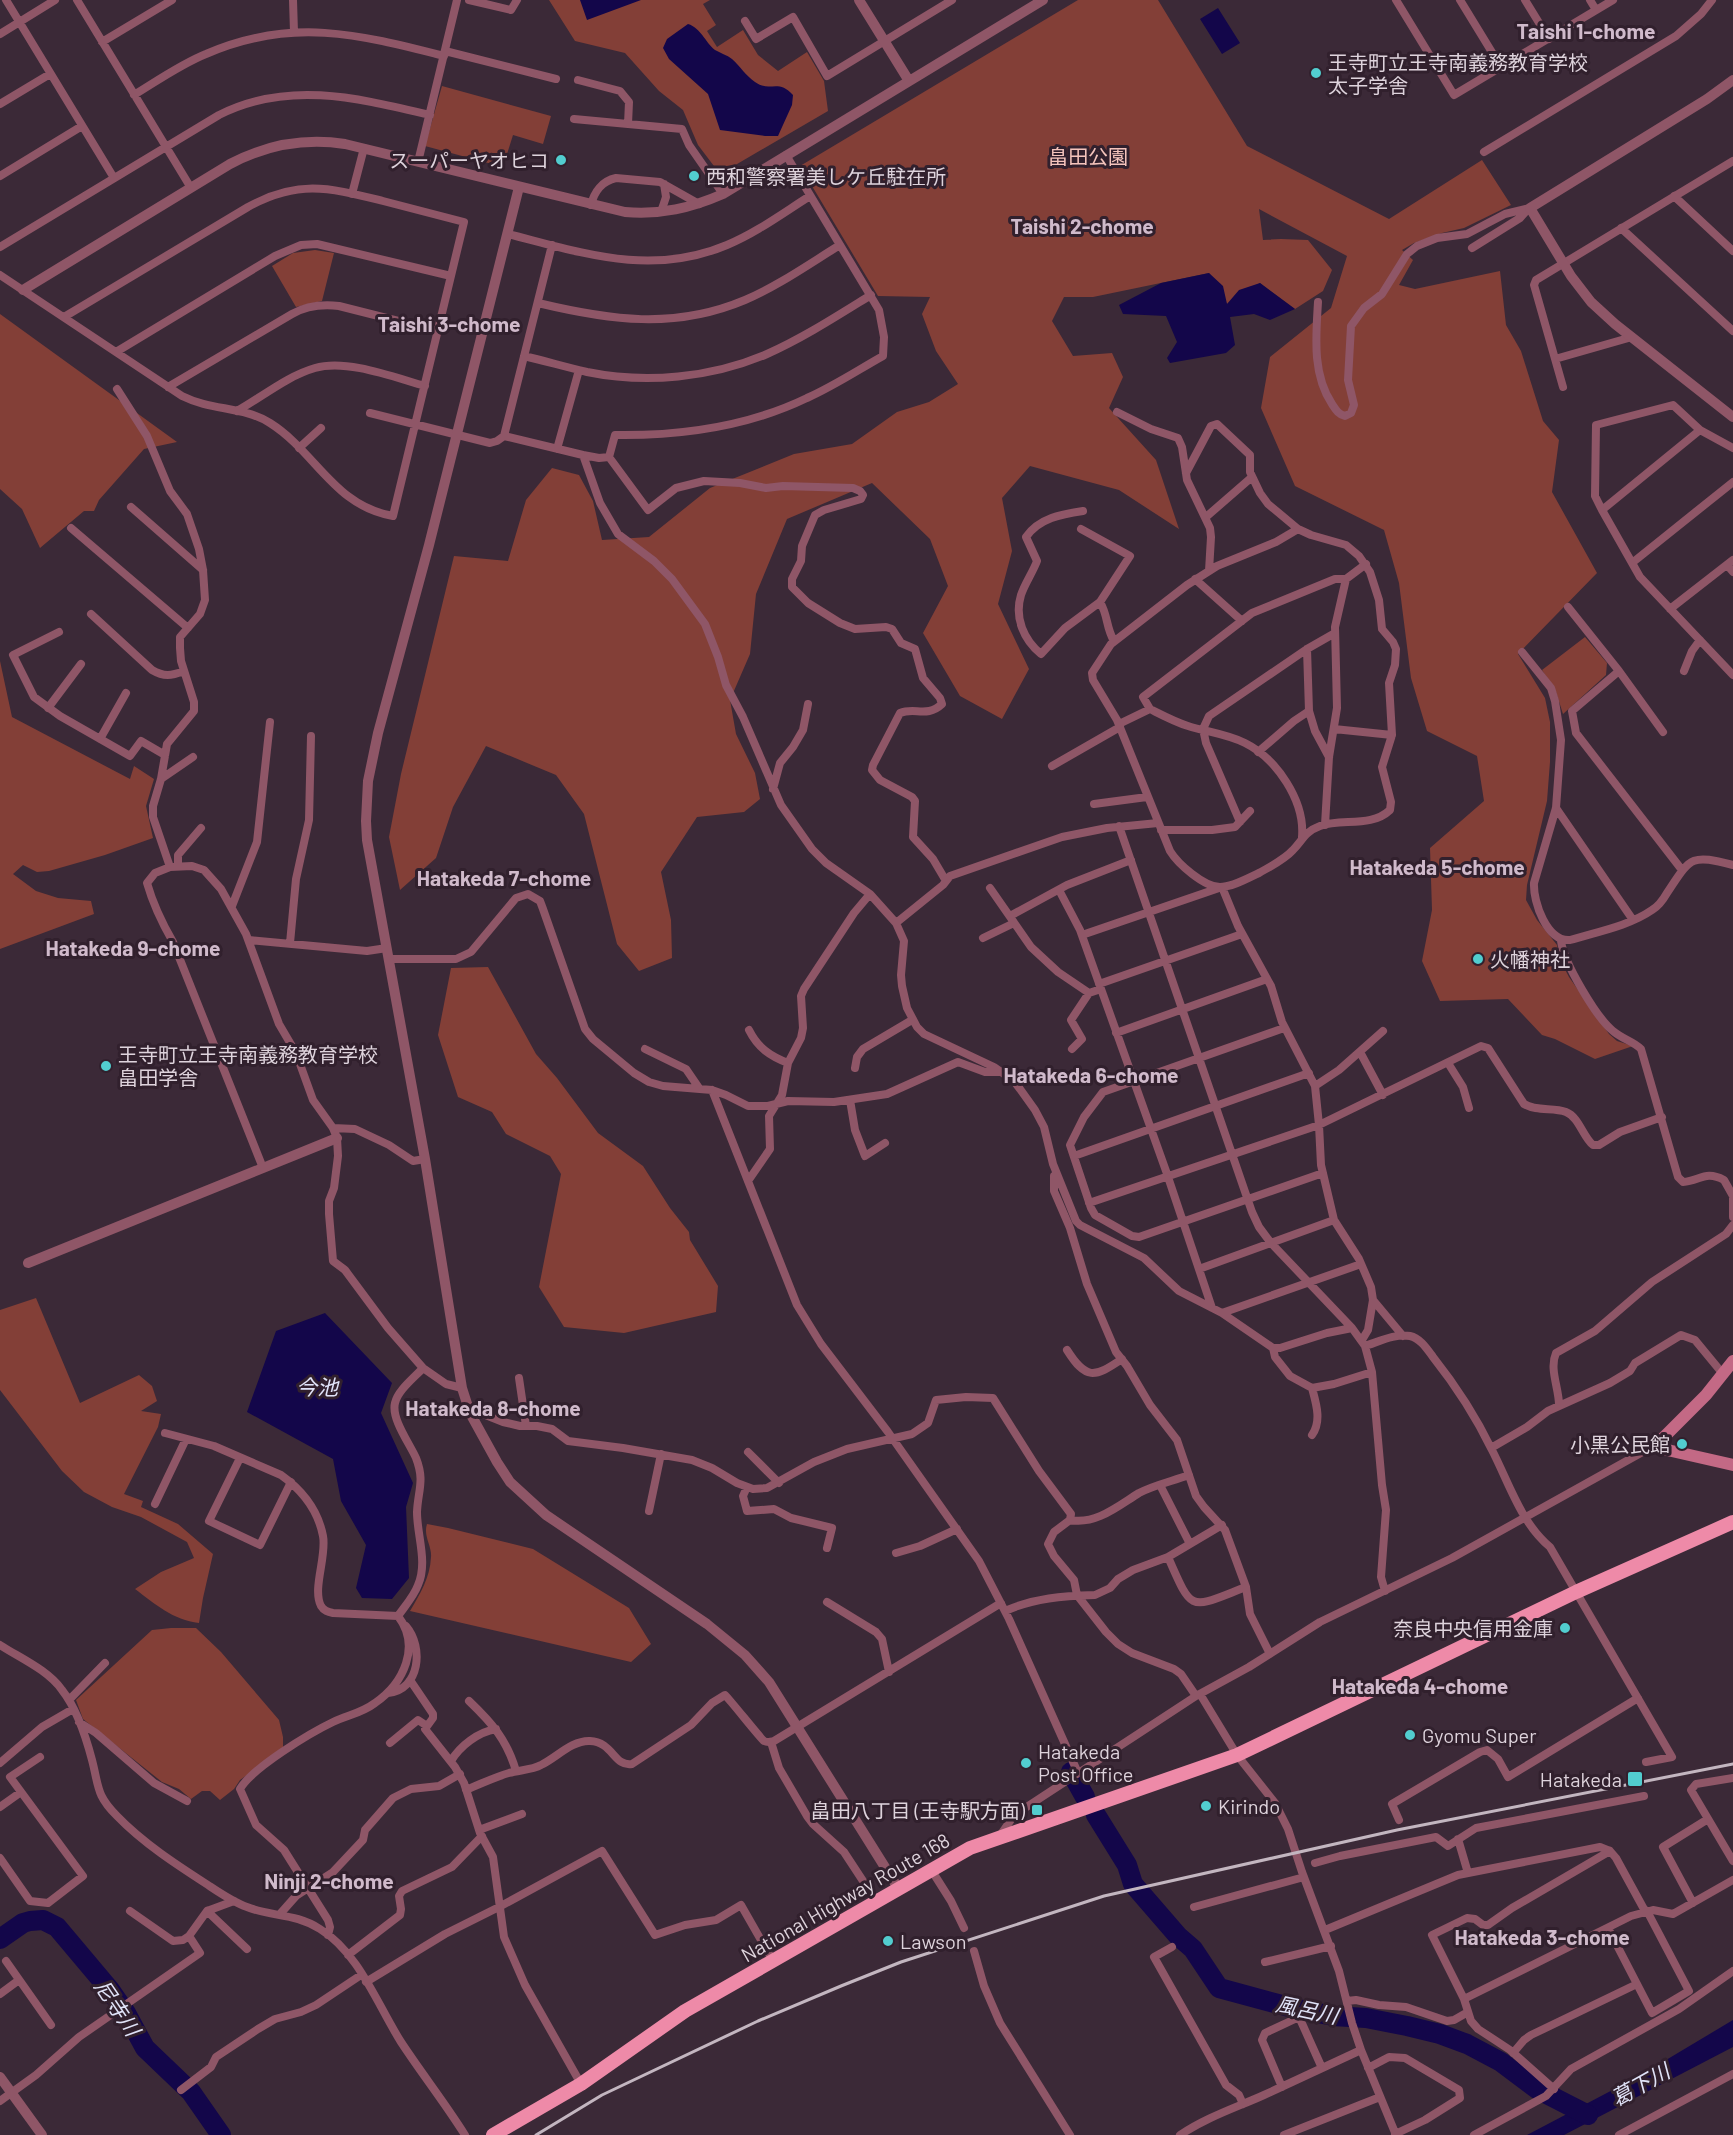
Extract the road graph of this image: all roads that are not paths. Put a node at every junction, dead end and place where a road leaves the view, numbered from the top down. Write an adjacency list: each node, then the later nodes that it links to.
1 (6, 0): 21 (street)
2 (55, 0): 21 (street)
3 (76, 0): 26 (street)
4 (172, 0): 26 (street)
5 (293, 0): 22 (street)
6 (457, 0): 27 (street)
7 (469, 0): 8 (street)
8 (517, 0)
9 (859, 0): 25 (street)
10 (952, 0): 18 (street)
11 (1043, 0): 33 (street)
12 (1396, 0): 28 (street)
13 (1460, 0): 28 (street)
14 (1525, 0): 24 (street)
15 (1590, 0): 19 (street)
16 (1613, 0): 19 (street)
17 (1712, 0): 42 (street)
18 (936, 4): 25 (street)
19 (1596, 10): 24 (street)
20 (745, 21): 25 (street)
21 (19, 22): 23 (street); 29 (street)
22 (294, 32): 27 (street); 34 (street)
23 (0, 34)
24 (1549, 39): 28 (street)
25 (884, 41): 33 (street)
26 (102, 42): 34 (street)
27 (444, 54): 30 (street); 36 (street)
28 (1501, 67)
29 (50, 74): 35 (street); 39 (street)
30 (556, 80)
31 (578, 80): 38 (street)
32 (1733, 80): 57 (street)
33 (909, 81): 43 (street)
34 (134, 95): 40 (street)
35 (0, 104)
36 (430, 115): 40 (street); 44 (street)
37 (574, 119): 38 (street)
38 (628, 124): 52 (street)
39 (82, 126): 46 (street); 47 (street)
40 (166, 147): 47 (street); 50 (street)
41 (364, 148): 44 (street); 50 (street); 51 (street)
42 (1484, 152)
43 (786, 155): 52 (street); 53 (street)
44 (418, 162): 49 (street)
45 (1731, 165): 54 (street)
46 (0, 176)
47 (114, 178): 63 (street)
48 (664, 184): 55 (street); 56 (street); 58 (street)
49 (519, 187): 56 (street); 60 (street)
50 (190, 188): 69 (street)
51 (352, 194): 68 (street); 73 (street)
52 (723, 194): 55 (street)
53 (810, 196): 61 (street); 62 (street)
54 (1674, 196): 59 (street); 65 (street)
55 (699, 204): 58 (street)
56 (591, 205): 58 (street)
57 (1530, 208): 64 (street); 66 (street); 71 (street)
58 (661, 212)
59 (1621, 228): 66 (street); 75 (street)
60 (508, 234): 61 (street); 92 (street)
61 (552, 245): 72 (street)
62 (840, 245): 70 (street); 72 (street)
63 (0, 247)
64 (1472, 248)
65 (1733, 251)
66 (1563, 263): 76 (street); 79 (street)
67 (0, 275): 69 (street)
68 (451, 276): 74 (street); 77 (street)
69 (23, 290): 73 (street)
70 (870, 295): 80 (street); 98 (street)
71 (1318, 302)
72 (538, 303): 78 (street)
73 (64, 317): 77 (street)
74 (438, 331): 81 (street); 82 (street)
75 (1733, 331)
76 (1632, 337): 79 (street); 88 (street)
77 (116, 352): 82 (street)
78 (524, 356): 80 (street); 93 (street)
79 (1555, 358): 83 (street)
80 (579, 370): 96 (street)
81 (425, 386): 85 (street); 89 (street)
82 (168, 387): 85 (street)
83 (1563, 387)
84 (117, 389): 112 (street)
85 (237, 411): 94 (street)
86 (1117, 412): 99 (street)
87 (370, 413): 89 (street)
88 (1733, 417)
89 (415, 424): 92 (street); 94 (street)
90 (321, 429): 94 (street)
91 (1700, 430): 95 (street); 103 (street); 103 (street)
92 (456, 435): 93 (street); 185 (street)
93 (504, 436): 96 (street)
94 (299, 448)
95 (1733, 448)
96 (557, 449): 97 (street)
97 (583, 455): 98 (street); 154 (street)
98 (609, 457): 169 (street)
99 (1186, 473): 100 (street); 105 (street)
100 (1252, 477): 105 (street); 108 (street)
101 (1733, 482): 109 (street)
102 (131, 507): 112 (street)
103 (1602, 510): 109 (street)
104 (1083, 511): 116 (street)
105 (1206, 517): 113 (street)
106 (72, 528): 121 (street)
107 (1081, 529): 116 (street)
108 (1298, 529): 110 (street); 113 (street)
109 (1632, 563): 118 (street)
110 (1366, 564): 115 (street); 145 (street)
111 (1731, 566): 118 (street)
112 (202, 570): 121 (street)
113 (1209, 571): 114 (street)
114 (1195, 579): 120 (street); 125 (street)
115 (1347, 579): 120 (street); 123 (street)
116 (1100, 602): 125 (street)
117 (1568, 607): 130 (street)
118 (1670, 609): 124 (street)
119 (92, 614): 129 (street)
120 (1242, 621): 136 (street)
121 (188, 628): 129 (street)
122 (59, 632): 135 (street)
123 (1335, 633): 126 (street); 143 (street)
124 (1700, 640): 131 (street); 132 (street)
125 (1114, 641): 141 (street)
126 (1307, 649): 137 (street); 142 (street)
127 (1522, 652): 139 (street)
128 (81, 664): 135 (street)
129 (184, 671): 149 (street)
130 (1619, 671): 140 (street); 144 (street)
131 (1684, 671)
132 (1733, 675)
133 (126, 693): 147 (street)
134 (808, 704): 154 (street)
135 (48, 708): 147 (street)
136 (1150, 709): 141 (street); 142 (street)
137 (1309, 711): 148 (street); 151 (street)
138 (270, 722): 174 (street)
139 (1559, 722): 140 (street); 157 (street)
140 (1574, 722): 168 (street)
141 (1119, 725): 152 (street); 155 (street)
142 (1203, 729): 148 (street); 159 (street)
143 (1334, 729): 145 (street); 151 (street)
144 (1663, 732)
145 (1392, 735): 160 (street)
146 (311, 736): 184 (street)
147 (100, 739): 149 (street)
148 (1258, 752): 164 (street)
149 (165, 755): 153 (street)
150 (193, 757): 153 (street)
151 (1329, 757): 160 (street)
152 (1052, 766)
153 (161, 779): 166 (street)
154 (773, 789): 173 (street)
155 (1148, 796): 156 (street); 162 (street)
156 (1094, 804)
157 (1556, 808): 177 (street); 183 (street)
158 (1250, 811): 159 (street)
159 (1240, 822): 162 (street)
160 (1325, 825): 164 (street)
161 (1119, 826): 162 (street); 165 (street); 169 (street)
162 (1159, 826): 170 (street)
163 (201, 828): 166 (street)
164 (1302, 837): 170 (street)
165 (1131, 860): 172 (street); 175 (street)
166 (174, 866): 174 (street); 222 (street)
167 (1733, 866): 168 (street)
168 (1682, 870): 177 (street)
169 (946, 880): 178 (street)
170 (1222, 887): 175 (street); 179 (street)
171 (990, 888): 176 (street)
172 (1059, 890): 176 (street); 180 (street)
173 (870, 894): 178 (street); 200 (street)
174 (232, 906): 182 (street)
175 (1149, 913): 180 (street); 186 (street)
176 (1012, 920): 181 (street); 189 (street)
177 (1633, 920): 183 (street)
178 (896, 923): 191 (street)
179 (1242, 934): 186 (street); 187 (street)
180 (1082, 935): 188 (street)
181 (983, 938)
182 (249, 940): 184 (street); 217 (street)
183 (1562, 941): 214 (street)
184 (290, 943): 185 (street)
185 (388, 953): 207 (street); 221 (street)
186 (1166, 961): 188 (street); 190 (street)
187 (1267, 979): 190 (street); 192 (street)
188 (1100, 987): 189 (street); 195 (street)
189 (1089, 993): 197 (street)
190 (1182, 1009): 195 (street); 199 (street)
191 (912, 1020): 202 (street); 203 (street)
192 (1284, 1028): 199 (street); 204 (street)
193 (750, 1030): 200 (street)
194 (1383, 1031): 198 (street)
195 (1116, 1032): 205 (street)
196 (645, 1049): 207 (street)
197 (1072, 1049)
198 (1360, 1052): 206 (street); 209 (street)
199 (1199, 1058): 205 (street); 212 (street)
200 (788, 1063): 211 (street)
201 (1448, 1063): 209 (street); 213 (street); 214 (street)
202 (855, 1068)
203 (1002, 1072): 210 (street); 240 (street)
204 (1309, 1074): 206 (street); 212 (street)
205 (1133, 1081): 216 (street); 220 (street)
206 (1315, 1086): 215 (street)
207 (699, 1088): 208 (street)
208 (712, 1090): 211 (street); 226 (street)
209 (1383, 1095): 215 (street)
210 (850, 1100): 211 (street); 218 (street)
211 (778, 1103): 226 (street)
212 (1216, 1107): 216 (street); 219 (street)
213 (1469, 1108)
214 (1662, 1117): 227 (street)
215 (1320, 1125): 219 (street); 223 (street)
216 (1151, 1129): 220 (street); 225 (street)
217 (335, 1133): 221 (street); 222 (street); 249 (street)
218 (885, 1143)
219 (1232, 1155): 225 (street); 228 (street)
220 (1074, 1156): 229 (street)
221 (425, 1160): 253 (street)
222 (263, 1168): 235 (street)
223 (1323, 1173): 228 (street); 231 (street)
224 (1054, 1176): 247 (street)
225 (1168, 1176): 229 (street); 232 (street)
226 (748, 1181): 261 (street)
227 (1732, 1190): 230 (street)
228 (1247, 1199): 232 (street); 234 (street)
229 (1089, 1203): 232 (street)
230 (1733, 1217)
231 (1334, 1220): 234 (street); 236 (street)
232 (1183, 1221): 237 (street)
233 (1733, 1225): 255 (street)
234 (1271, 1243): 237 (street); 238 (street)
235 (28, 1263)
236 (1361, 1264): 238 (street); 239 (street)
237 (1199, 1269): 240 (street)
238 (1308, 1282): 241 (street); 242 (street)
239 (1373, 1300): 243 (street); 244 (street)
240 (1212, 1308): 241 (street)
241 (1222, 1312): 245 (street)
242 (1352, 1328): 244 (street); 245 (street)
243 (1403, 1336): 244 (street); 263 (street)
244 (1364, 1343): 250 (street)
245 (1273, 1348): 254 (street)
246 (1067, 1350): 247 (street)
247 (1122, 1359): 268 (street)
248 (1733, 1361): 251 (main road)
249 (423, 1368): 253 (street); 290 (street)
250 (1372, 1372): 254 (street); 285 (street)
251 (1723, 1374): 255 (street); 262 (main road)
252 (519, 1378): 257 (street)
253 (462, 1388): 256 (street)
254 (1312, 1388): 259 (street)
255 (1559, 1405): 263 (street)
256 (470, 1413): 257 (street); 304 (street)
257 (526, 1426): 265 (street)
258 (165, 1433): 260 (street)
259 (1312, 1435)
260 (186, 1439): 266 (street); 273 (street)
261 (893, 1439): 270 (street); 276 (street); 279 (street)
262 (1657, 1444): 267 (main road); 275 (street)
263 (1491, 1448): 275 (street)
264 (748, 1452): 270 (street)
265 (661, 1454): 272 (street); 274 (street)
266 (240, 1458): 269 (street); 269 (street)
267 (1733, 1465)
268 (1189, 1475): 271 (street); 278 (street)
269 (291, 1482): 290 (street)
270 (779, 1483): 272 (street)
271 (1160, 1485): 276 (street); 280 (street)
272 (747, 1487): 281 (street)
273 (155, 1504)
274 (649, 1511)
275 (1525, 1517): 285 (street); 286 (street)
276 (1070, 1520): 287 (street)
277 (1733, 1522): 286 (highway, National Highway Route 168)
278 (1222, 1525): 280 (street); 284 (street)
279 (957, 1529): 282 (street); 289 (street)
280 (1190, 1544): 283 (street)
281 (827, 1548)
282 (896, 1552)
283 (1168, 1557): 284 (street); 287 (street)
284 (1246, 1587): 293 (street)
285 (1385, 1592): 293 (street)
286 (1576, 1592): 299 (street); 308 (highway, National Highway Route 168)
287 (1077, 1595): 289 (street); 298 (street)
288 (827, 1602): 295 (street)
289 (1003, 1607): 295 (street); 315 (street)
290 (398, 1616): 291 (street)
291 (406, 1626): 296 (street); 297 (street)
292 (0, 1645): 301 (street)
293 (1270, 1654): 298 (street)
294 (105, 1663): 301 (street)
295 (889, 1672): 304 (street)
296 (410, 1680): 297 (street); 303 (street)
297 (387, 1693): 339 (street)
298 (1198, 1695): 308 (street); 315 (street)
299 (1638, 1698): 311 (street); 324 (street)
300 (468, 1701): 305 (street)
301 (71, 1705): 302 (street); 312 (street)
302 (78, 1721): 320 (street); 341 (street)
303 (427, 1726): 307 (street); 310 (street)
304 (798, 1726): 306 (street); 340 (street)
305 (496, 1729): 310 (street); 313 (street)
306 (771, 1742): 313 (street); 338 (street)
307 (390, 1743)
308 (1237, 1755): 326 (highway, National Highway Route 168); 335 (street)
309 (40, 1757): 318 (street)
310 (451, 1761): 314 (street)
311 (1646, 1762)
312 (0, 1763)
313 (516, 1771): 317 (street)
314 (460, 1774): 317 (street); 339 (street)
315 (1075, 1776): 326 (street)
316 (1733, 1779): 323 (street)
317 (466, 1790): 325 (street)
318 (21, 1791): 321 (street); 333 (street)
319 (1644, 1796): 327 (street)
320 (187, 1801)
321 (0, 1807)
322 (522, 1814): 325 (street)
323 (1708, 1818): 330 (street); 342 (street)
324 (1399, 1821)
325 (481, 1833): 344 (street); 358 (street)
326 (999, 1837): 332 (highway, National Highway Route 168)
327 (1458, 1839): 331 (street); 334 (street)
328 (1610, 1851): 334 (street); 347 (street); 367 (street)
329 (0, 1858): 333 (street)
330 (1733, 1862)
331 (1315, 1863)
332 (932, 1870): 340 (highway, National Highway Route 168); 349 (street)
333 (9, 1871): 336 (street)
334 (1468, 1873): 351 (street)
335 (1304, 1877): 343 (street); 351 (street)
336 (0, 1878)
337 (1733, 1880): 342 (street)
338 (867, 1887)
339 (308, 1888): 348 (street); 352 (street)
340 (898, 1888): 360 (highway, National Highway Route 168)
341 (234, 1900): 346 (street); 348 (street)
342 (1693, 1903): 347 (street)
343 (1194, 1906)
344 (499, 1907): 360 (street); 363 (street); 377 (street)
345 (130, 1911): 353 (street)
346 (207, 1911): 353 (street); 356 (street)
347 (1646, 1911): 350 (street); 365 (street)
348 (280, 1914): 352 (street)
349 (964, 1928)
350 (1608, 1928): 365 (street); 367 (street)
351 (1325, 1930): 355 (street)
352 (328, 1935): 358 (street)
353 (189, 1936): 381 (street)
354 (1172, 1947): 384 (street)
355 (1331, 1947): 361 (street); 368 (street)
356 (247, 1949)
357 (974, 1952): 389 (street)
358 (348, 1955): 363 (street)
359 (6, 1961): 364 (street)
360 (773, 1961): 377 (highway, National Highway Route 168)
361 (1265, 1962)
362 (1733, 1971): 379 (street)
363 (364, 1979): 380 (street); 387 (street)
364 (20, 1980): 366 (street); 370 (street)
365 (1637, 1984): 372 (street)
366 (0, 1994)
367 (1464, 1999): 369 (street)
368 (1347, 2001): 369 (street); 371 (street)
369 (1468, 2012): 372 (street)
370 (51, 2025)
371 (1361, 2050): 373 (street); 374 (street)
372 (1514, 2053): 379 (street)
373 (1368, 2067): 382 (street); 392 (street)
374 (1322, 2068): 378 (street); 378 (street)
375 (1733, 2074): 394 (street)
376 (0, 2077): 381 (street)
377 (581, 2084): 388 (highway, National Highway Route 168)
378 (1282, 2087): 384 (street)
379 (1554, 2089): 393 (street)
380 (181, 2090)
381 (12, 2093): 383 (street); 386 (street)
382 (1380, 2097): 391 (street); 392 (street)
383 (0, 2101)
384 (1243, 2104): 385 (street)
385 (1193, 2131): 390 (street)
386 (42, 2135)
387 (465, 2135)
388 (493, 2135)
389 (1070, 2135)
390 (1180, 2135)
391 (1284, 2135)
392 (1396, 2135)
393 (1474, 2135)
394 (1619, 2135)

